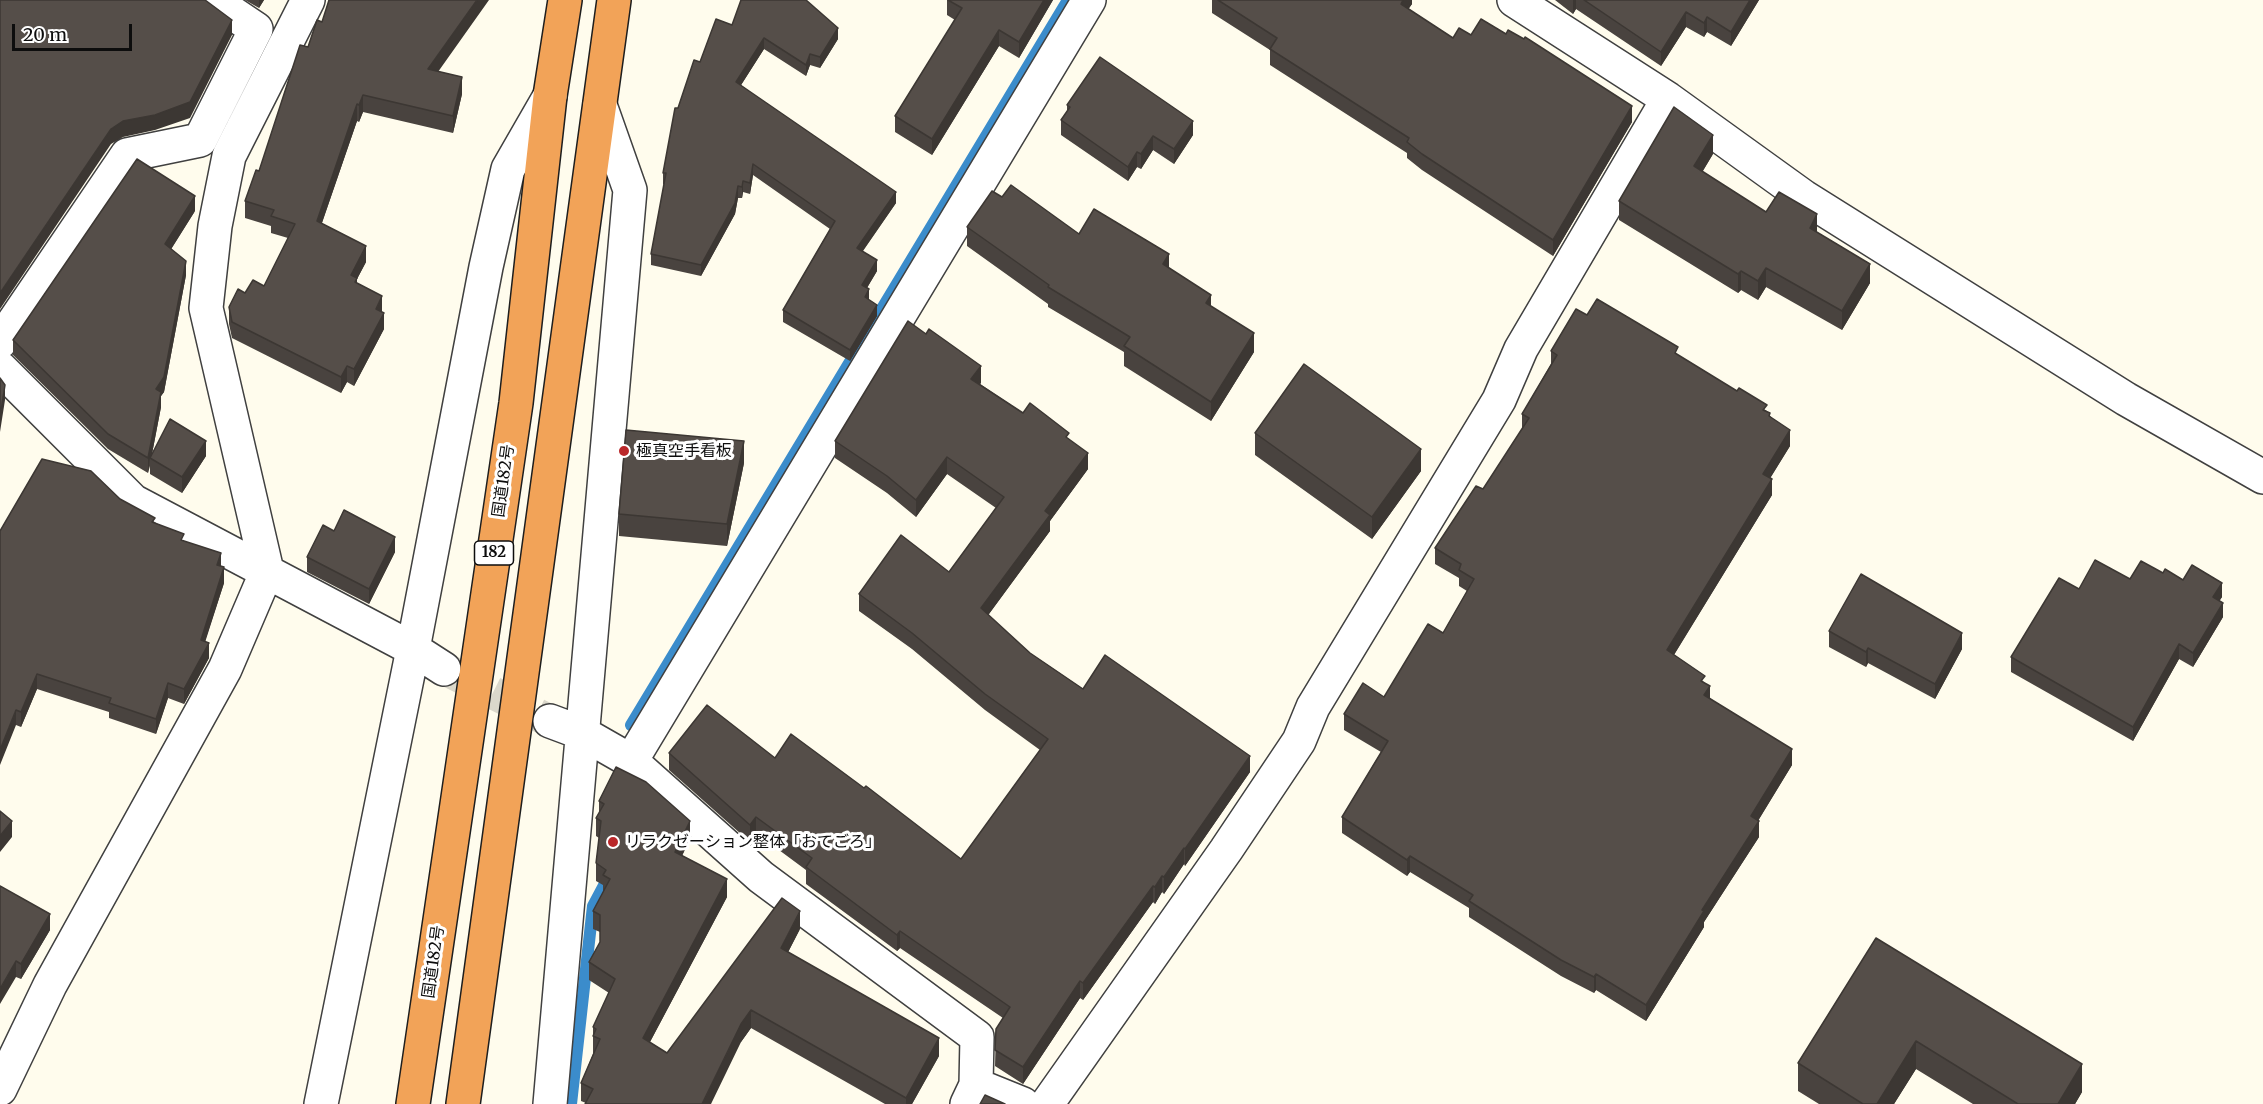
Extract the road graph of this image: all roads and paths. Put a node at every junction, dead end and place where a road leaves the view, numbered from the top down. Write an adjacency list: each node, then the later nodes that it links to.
1 (213, 0): 10 (street)
2 (308, 0): 13 (street)
3 (565, 0): 7 (highway, 国道182号 / 182)
4 (614, 0): 9 (highway, 182)
5 (1089, 0): 18 (street)
6 (1514, 0): 8 (street)
7 (550, 96): 14 (street); 22 (highway, 国道182号 / 182)
8 (1668, 99): 12 (street); 26 (street)
9 (600, 105): 17 (street); 23 (highway, 182)
10 (0, 342)
11 (0, 368): 13 (street)
12 (2263, 477)
13 (267, 571): 14 (street); 19 (street)
14 (413, 649): 15 (street); 21 (street)
15 (444, 669)
16 (550, 721): 17 (street)
17 (582, 733): 18 (street); 24 (street)
18 (631, 760): 20 (street)
19 (0, 1089)
20 (971, 1094): 25 (street)
21 (321, 1104)
22 (413, 1104)
23 (463, 1104)
24 (550, 1104)
25 (1023, 1104)
26 (1047, 1104)

